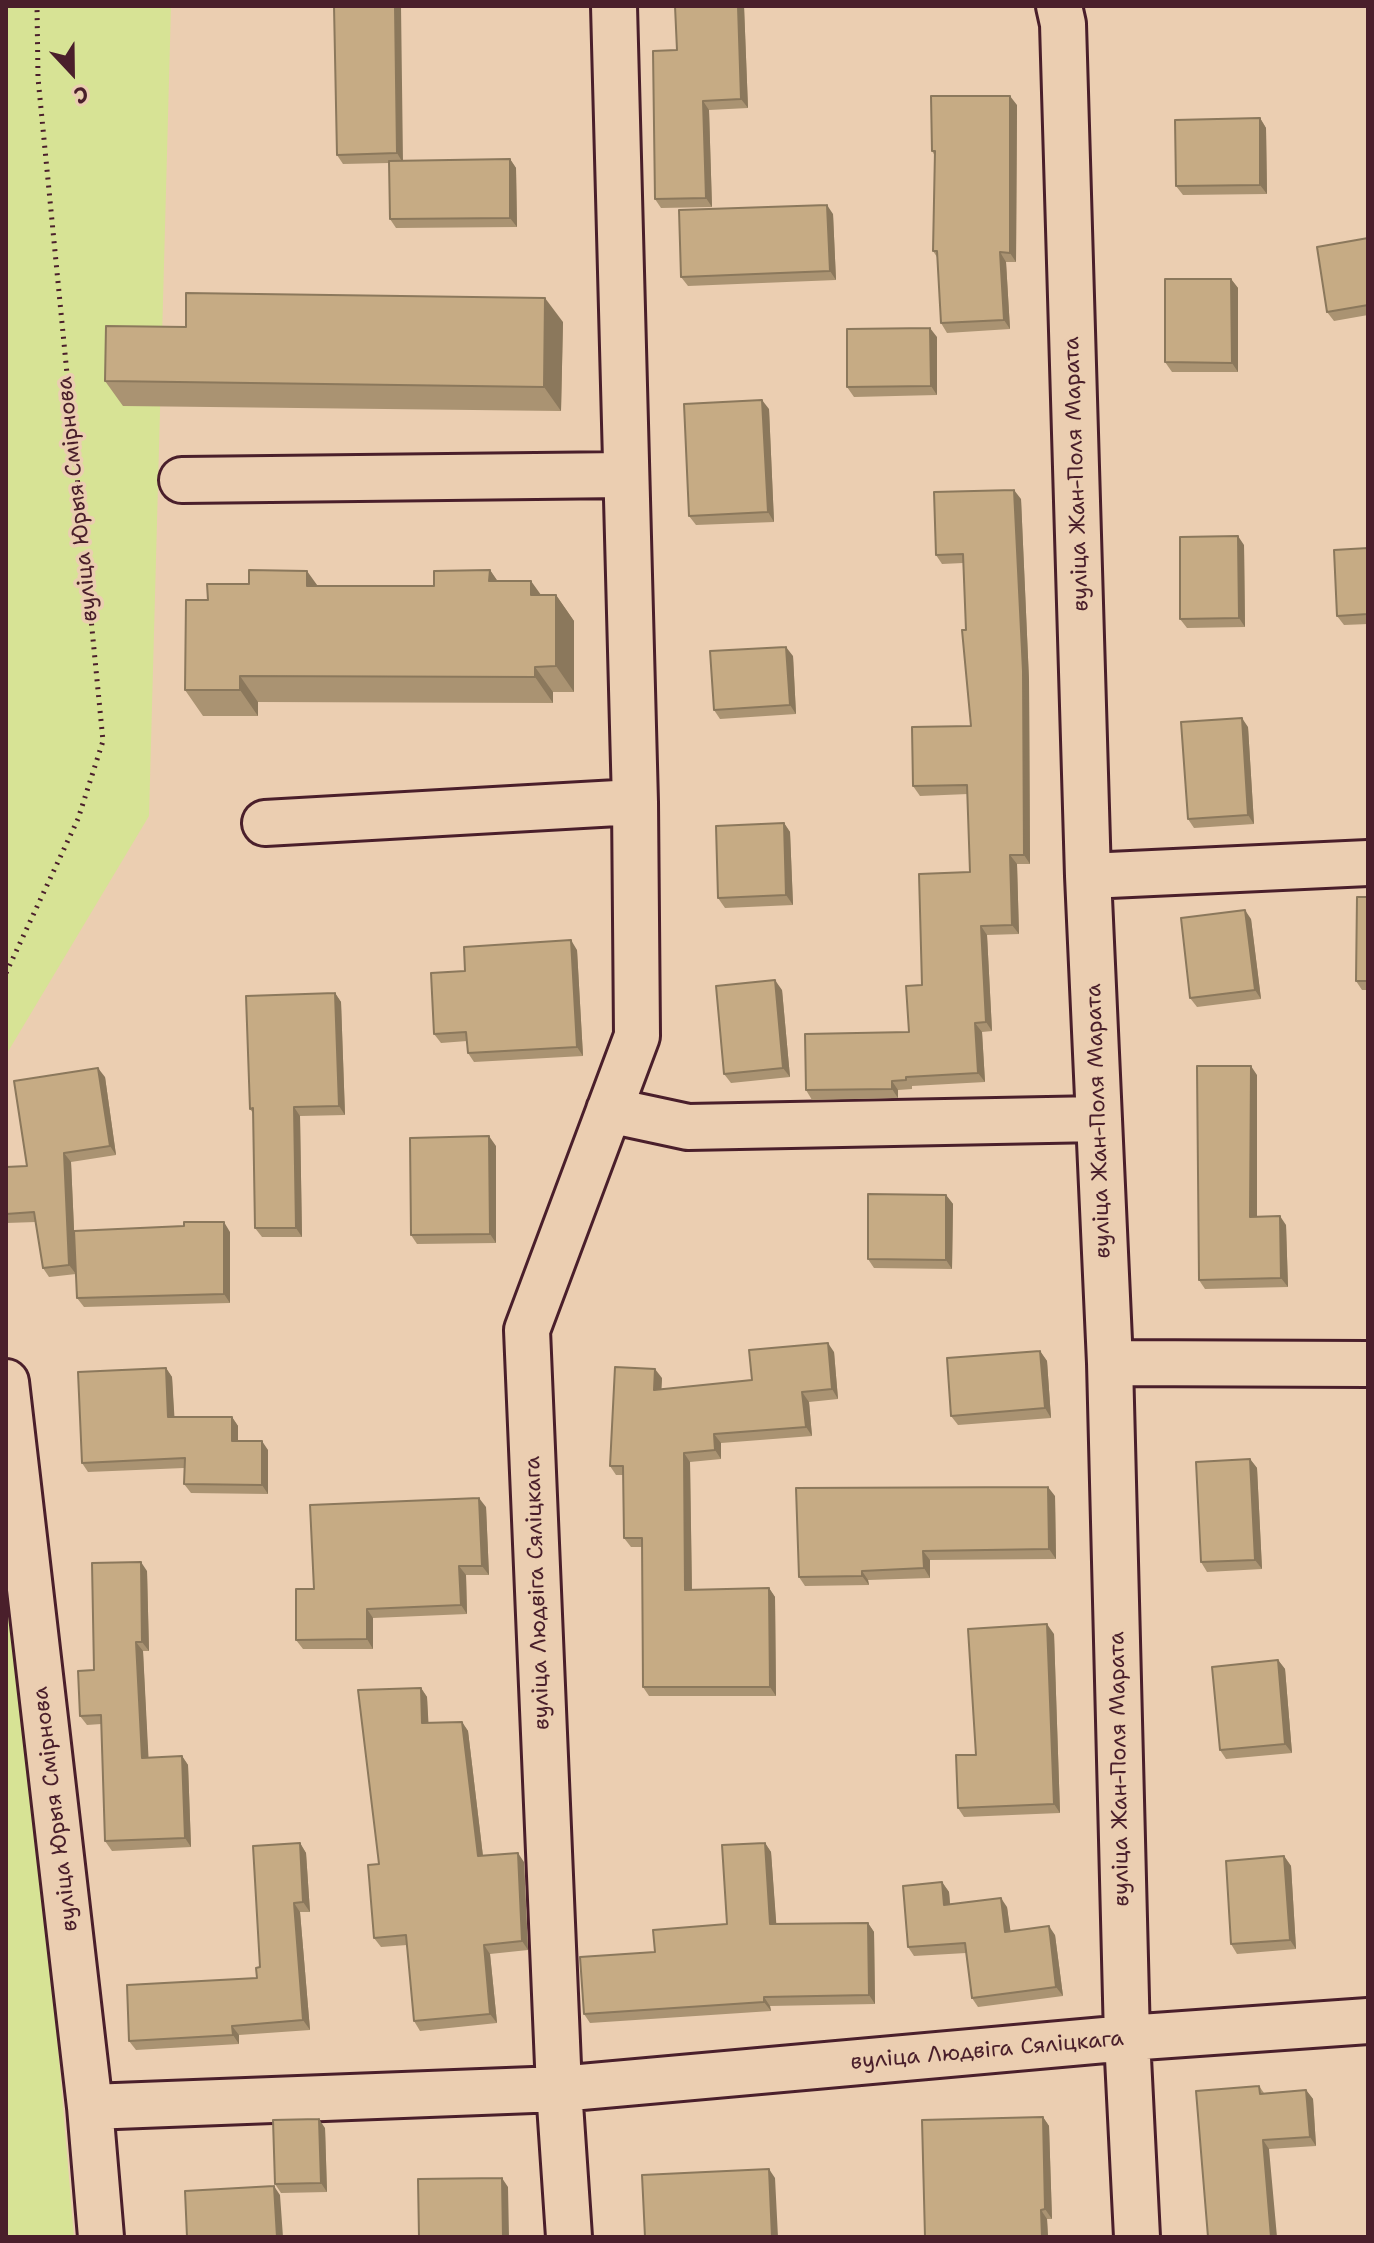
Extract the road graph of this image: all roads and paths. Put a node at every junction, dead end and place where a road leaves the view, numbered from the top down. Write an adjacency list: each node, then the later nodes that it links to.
1 (37, 6): 10 (path, вуліца Юрыя Смірнова)
2 (614, 6): 4 (street, вуліца Людвіга Сяліцкага)
3 (1059, 6): 9 (street, вуліца Жан-Поля Марата)
4 (624, 475): 5 (street); 6 (street, вуліца Людвіга Сяліцкага)
5 (182, 480)
6 (635, 802): 7 (street); 11 (street, вуліца Людвіга Сяліцкага)
7 (265, 823)
8 (1368, 863): 9 (street)
9 (1088, 876): 12 (street, вуліца Жан-Поля Марата)
10 (6, 973)
11 (609, 1110): 12 (street); 18 (street, вуліца Людвіга Сяліцкага)
12 (1099, 1119): 13 (street, вуліца Жан-Поля Марата)
13 (1110, 1363): 14 (street); 17 (street, вуліца Жан-Поля Марата)
14 (1368, 1364)
15 (6, 1382): 19 (street, вуліца Юрыя Смірнова)
16 (1368, 2021): 17 (street, вуліца Людвіга Сяліцкага)
17 (1127, 2038): 18 (street, вуліца Людвіга Сяліцкага); 22 (street, вуліца Жан-Поля Марата)
18 (559, 2089): 19 (street, вуліца Людвіга Сяліцкага); 21 (street)
19 (90, 2107): 20 (street, вуліца Юрыя Смірнова)
20 (101, 2237)
21 (569, 2237)
22 (1137, 2237)

